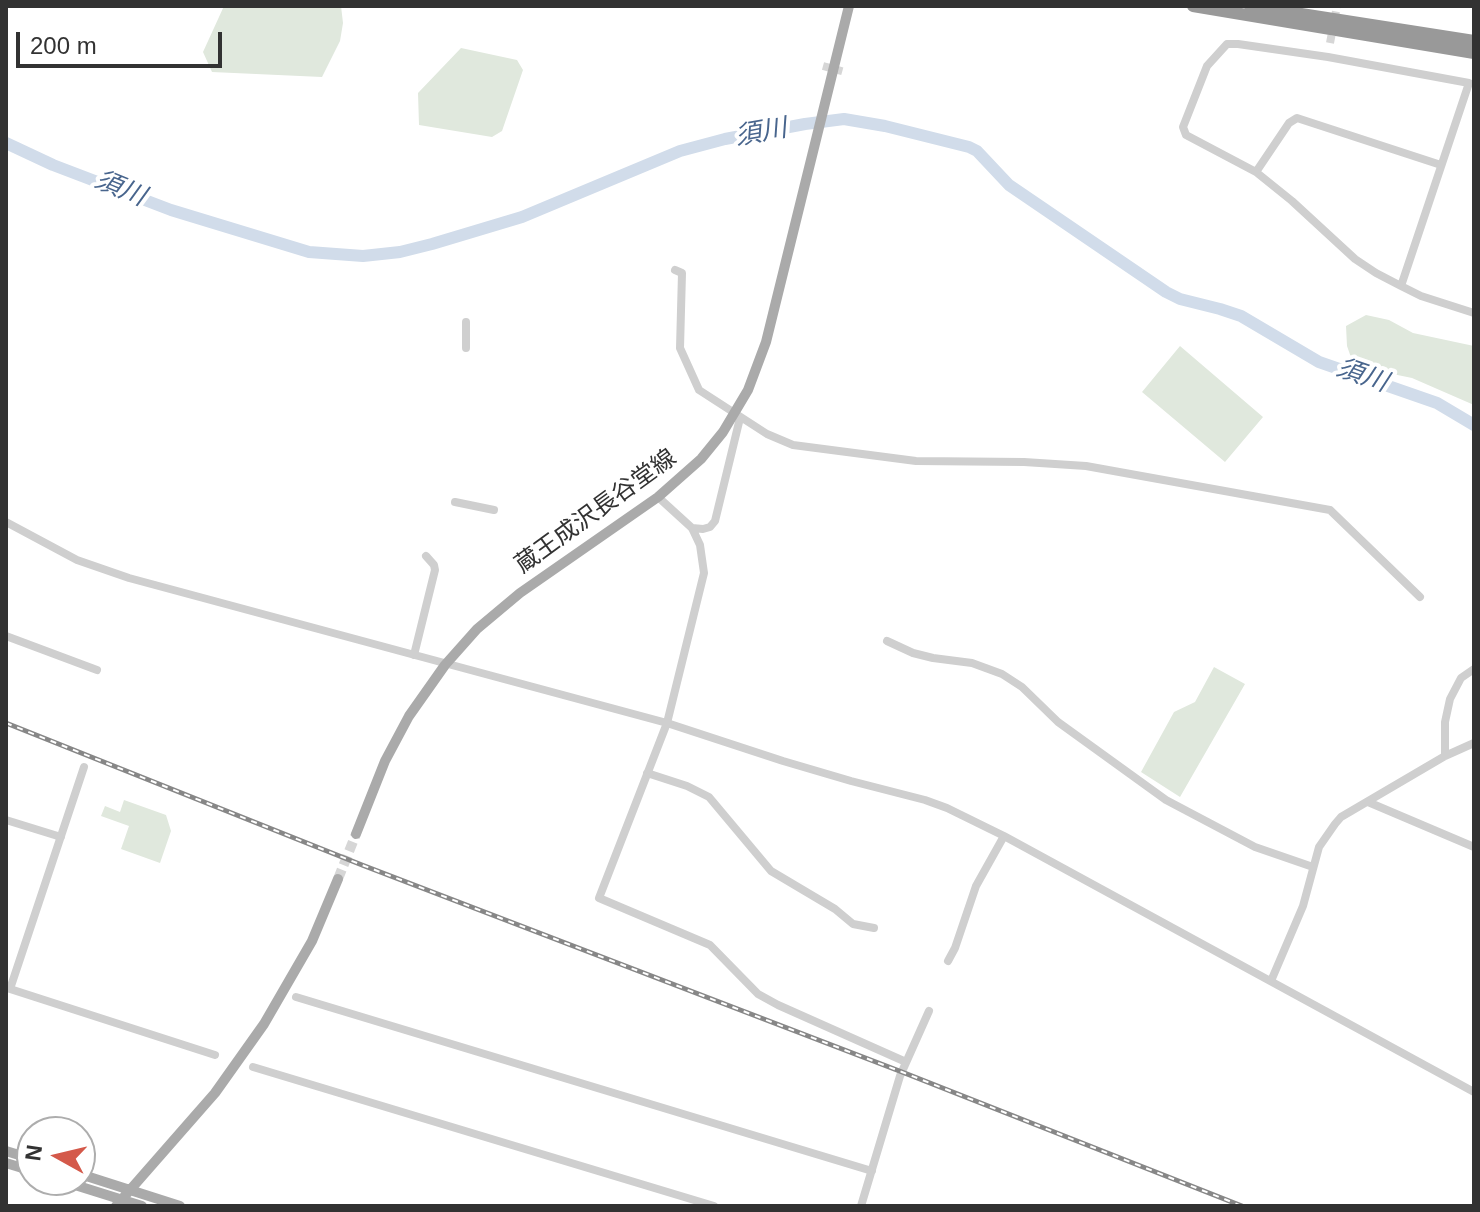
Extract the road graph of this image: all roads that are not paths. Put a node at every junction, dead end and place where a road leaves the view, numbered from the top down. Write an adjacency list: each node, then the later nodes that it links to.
1 (849, 6): 13 (main road, 蔵王成沢長谷堂線)
2 (1193, 6): 5 (highway)
3 (1250, 6): 4 (highway)
4 (1474, 41)
5 (1474, 53)
6 (1441, 165): 7 (street); 7 (street); 9 (street)
7 (1256, 172): 9 (street)
8 (675, 270): 13 (street)
9 (1401, 286): 10 (street)
10 (1474, 313)
11 (466, 322): 12 (street)
12 (466, 348)
13 (737, 415): 14 (main road, 蔵王成沢長谷堂線); 18 (street); 20 (street)
14 (658, 497): 18 (street); 24 (main road, 蔵王成沢長谷堂線)
15 (455, 502): 16 (street)
16 (494, 510)
17 (6, 522): 23 (street)
18 (692, 528): 27 (street)
19 (426, 556): 23 (street)
20 (1420, 597)
21 (6, 636): 26 (street)
22 (887, 641): 38 (street)
23 (414, 655): 24 (street)
24 (445, 665): 27 (street); 34 (main road, 蔵王成沢長谷堂線)
25 (1474, 669): 29 (street)
26 (97, 670)
27 (667, 723): 31 (street); 35 (street)
28 (1474, 743): 29 (street)
29 (1445, 756): 32 (street)
30 (84, 767): 36 (street)
31 (647, 773): 40 (street); 47 (street)
32 (1368, 802): 37 (street); 38 (street)
33 (6, 820): 36 (street)
34 (356, 834)
35 (1004, 836): 41 (street); 42 (street)
36 (61, 837): 43 (street)
37 (1474, 847)
38 (1313, 867): 42 (street)
39 (338, 879): 52 (main road)
40 (874, 928)
41 (948, 961)
42 (1271, 981): 49 (street)
43 (8, 988): 46 (street)
44 (296, 997): 50 (street)
45 (929, 1011): 47 (street)
46 (215, 1055)
47 (906, 1062): 50 (street)
48 (253, 1067): 57 (street)
49 (1474, 1092)
50 (872, 1171): 58 (street)
51 (96, 1179): 52 (main road)
52 (129, 1190): 54 (main road); 56 (main road)
53 (96, 1194): 54 (main road)
54 (118, 1203): 55 (main road)
55 (142, 1206)
56 (180, 1206)
57 (714, 1206)
58 (861, 1206)

